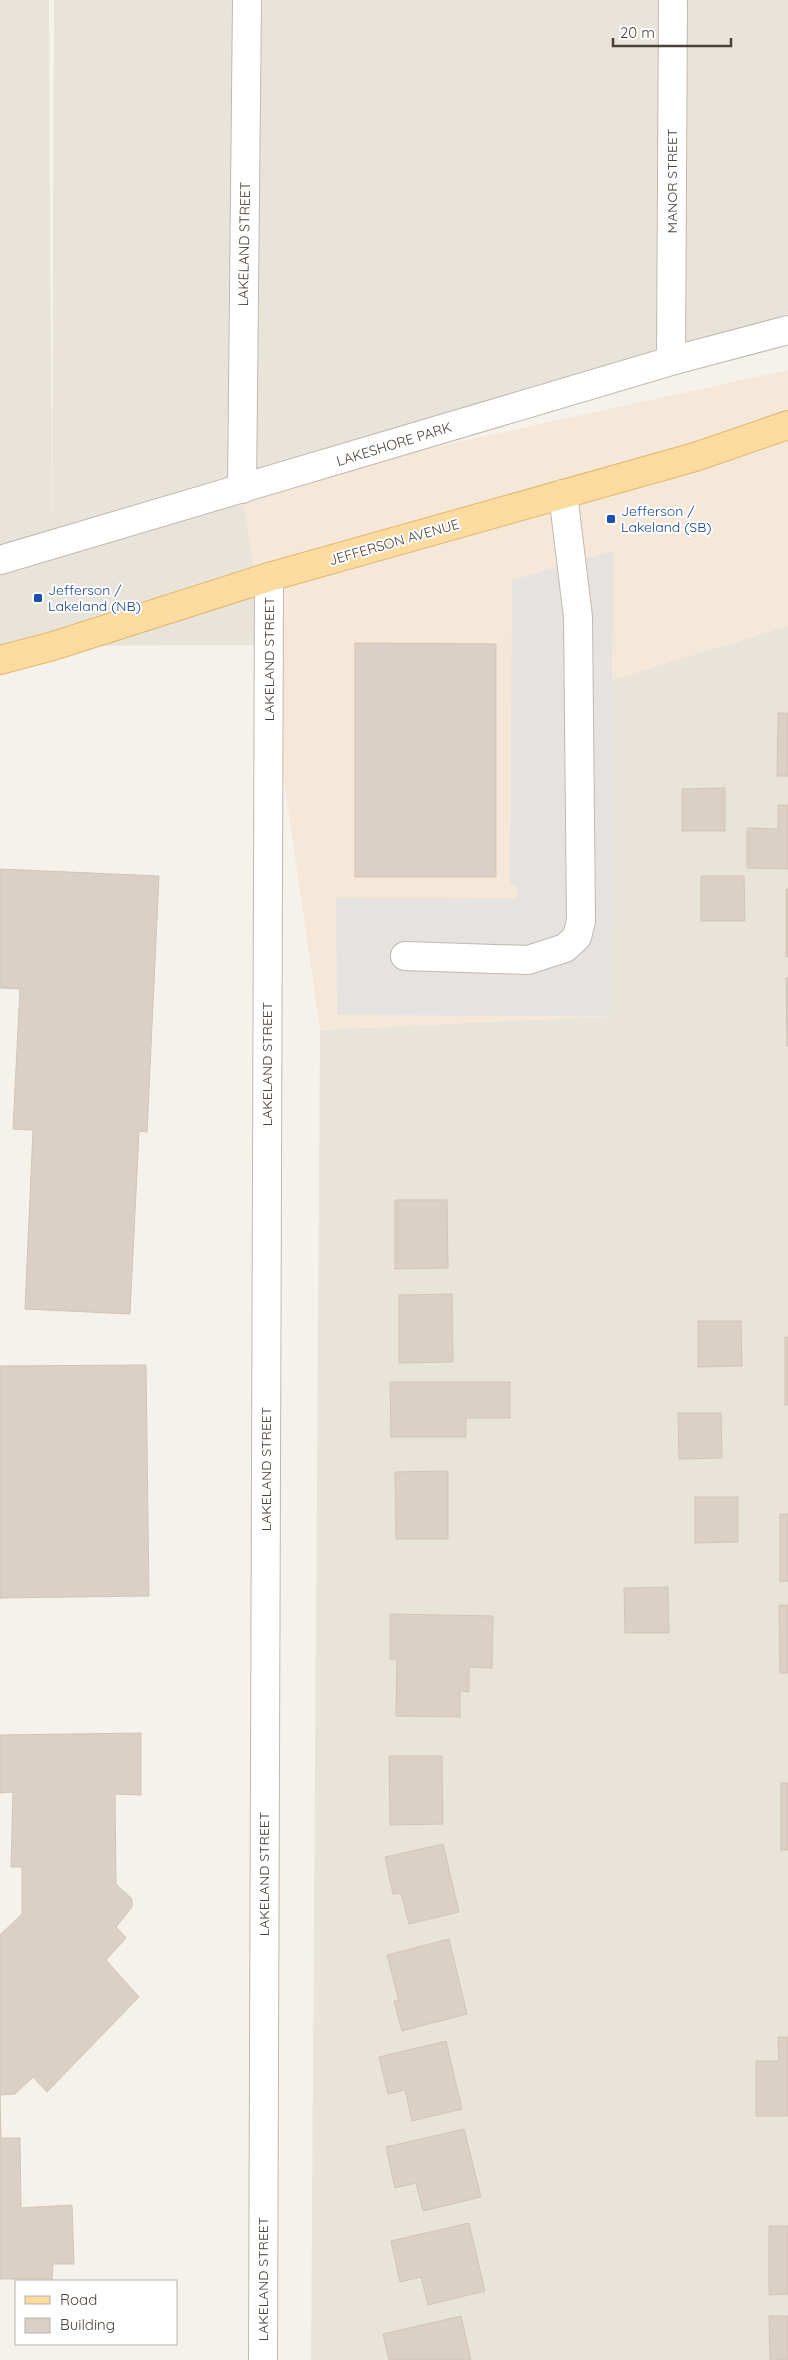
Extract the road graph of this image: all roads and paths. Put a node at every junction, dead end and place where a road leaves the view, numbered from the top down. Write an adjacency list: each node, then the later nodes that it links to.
1 (247, 0): 6 (street, LAKELAND STREET)
2 (673, 0): 4 (street, MANOR STREET)
3 (788, 330): 4 (street, LAKESHORE PARK)
4 (672, 361): 6 (street, LAKESHORE PARK)
5 (788, 425): 7 (main road, JEFFERSON AVENUE)
6 (242, 489): 8 (street, LAKESHORE PARK)
7 (563, 494): 9 (main road, JEFFERSON AVENUE); 11 (street)
8 (0, 560)
9 (269, 577): 10 (main road, JEFFERSON AVENUE); 12 (street, LAKELAND STREET)
10 (0, 660)
11 (405, 956)
12 (262, 2360)

